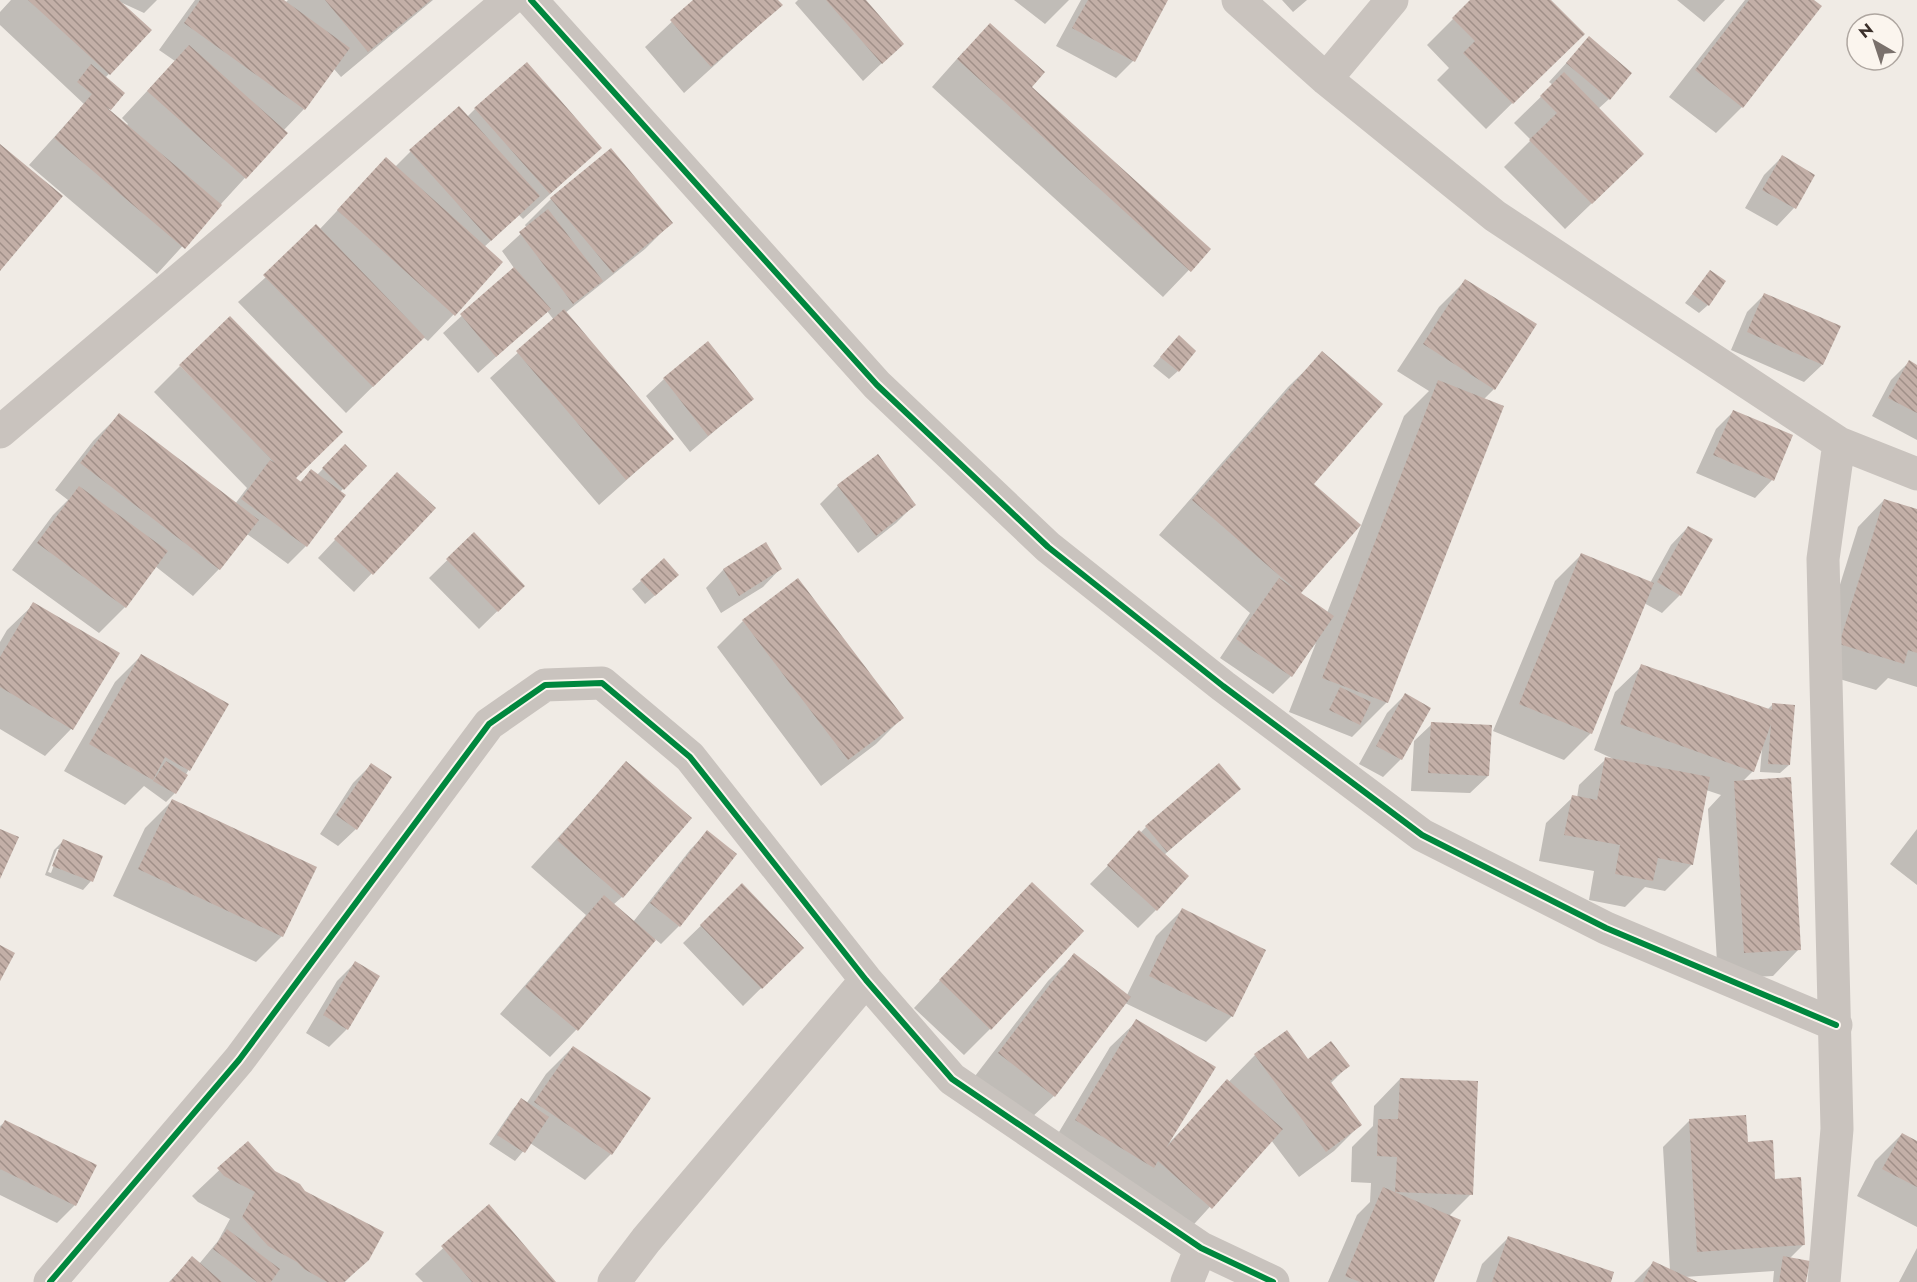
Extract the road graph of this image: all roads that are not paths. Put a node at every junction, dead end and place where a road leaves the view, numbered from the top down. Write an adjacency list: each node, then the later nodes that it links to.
1 (509, 0): 6 (street)
2 (531, 0): 10 (street)
3 (1238, 0): 5 (street)
4 (1392, 0): 5 (street)
5 (1326, 79): 7 (street)
6 (0, 432)
7 (1839, 443): 8 (street); 10 (street)
8 (1917, 474)
9 (866, 980): 11 (street); 12 (street); 13 (street)
10 (1836, 1025): 16 (street)
11 (1202, 1248): 14 (street); 15 (street)
12 (50, 1282)
13 (614, 1282)
14 (1187, 1282)
15 (1273, 1282)
16 (1824, 1282)

